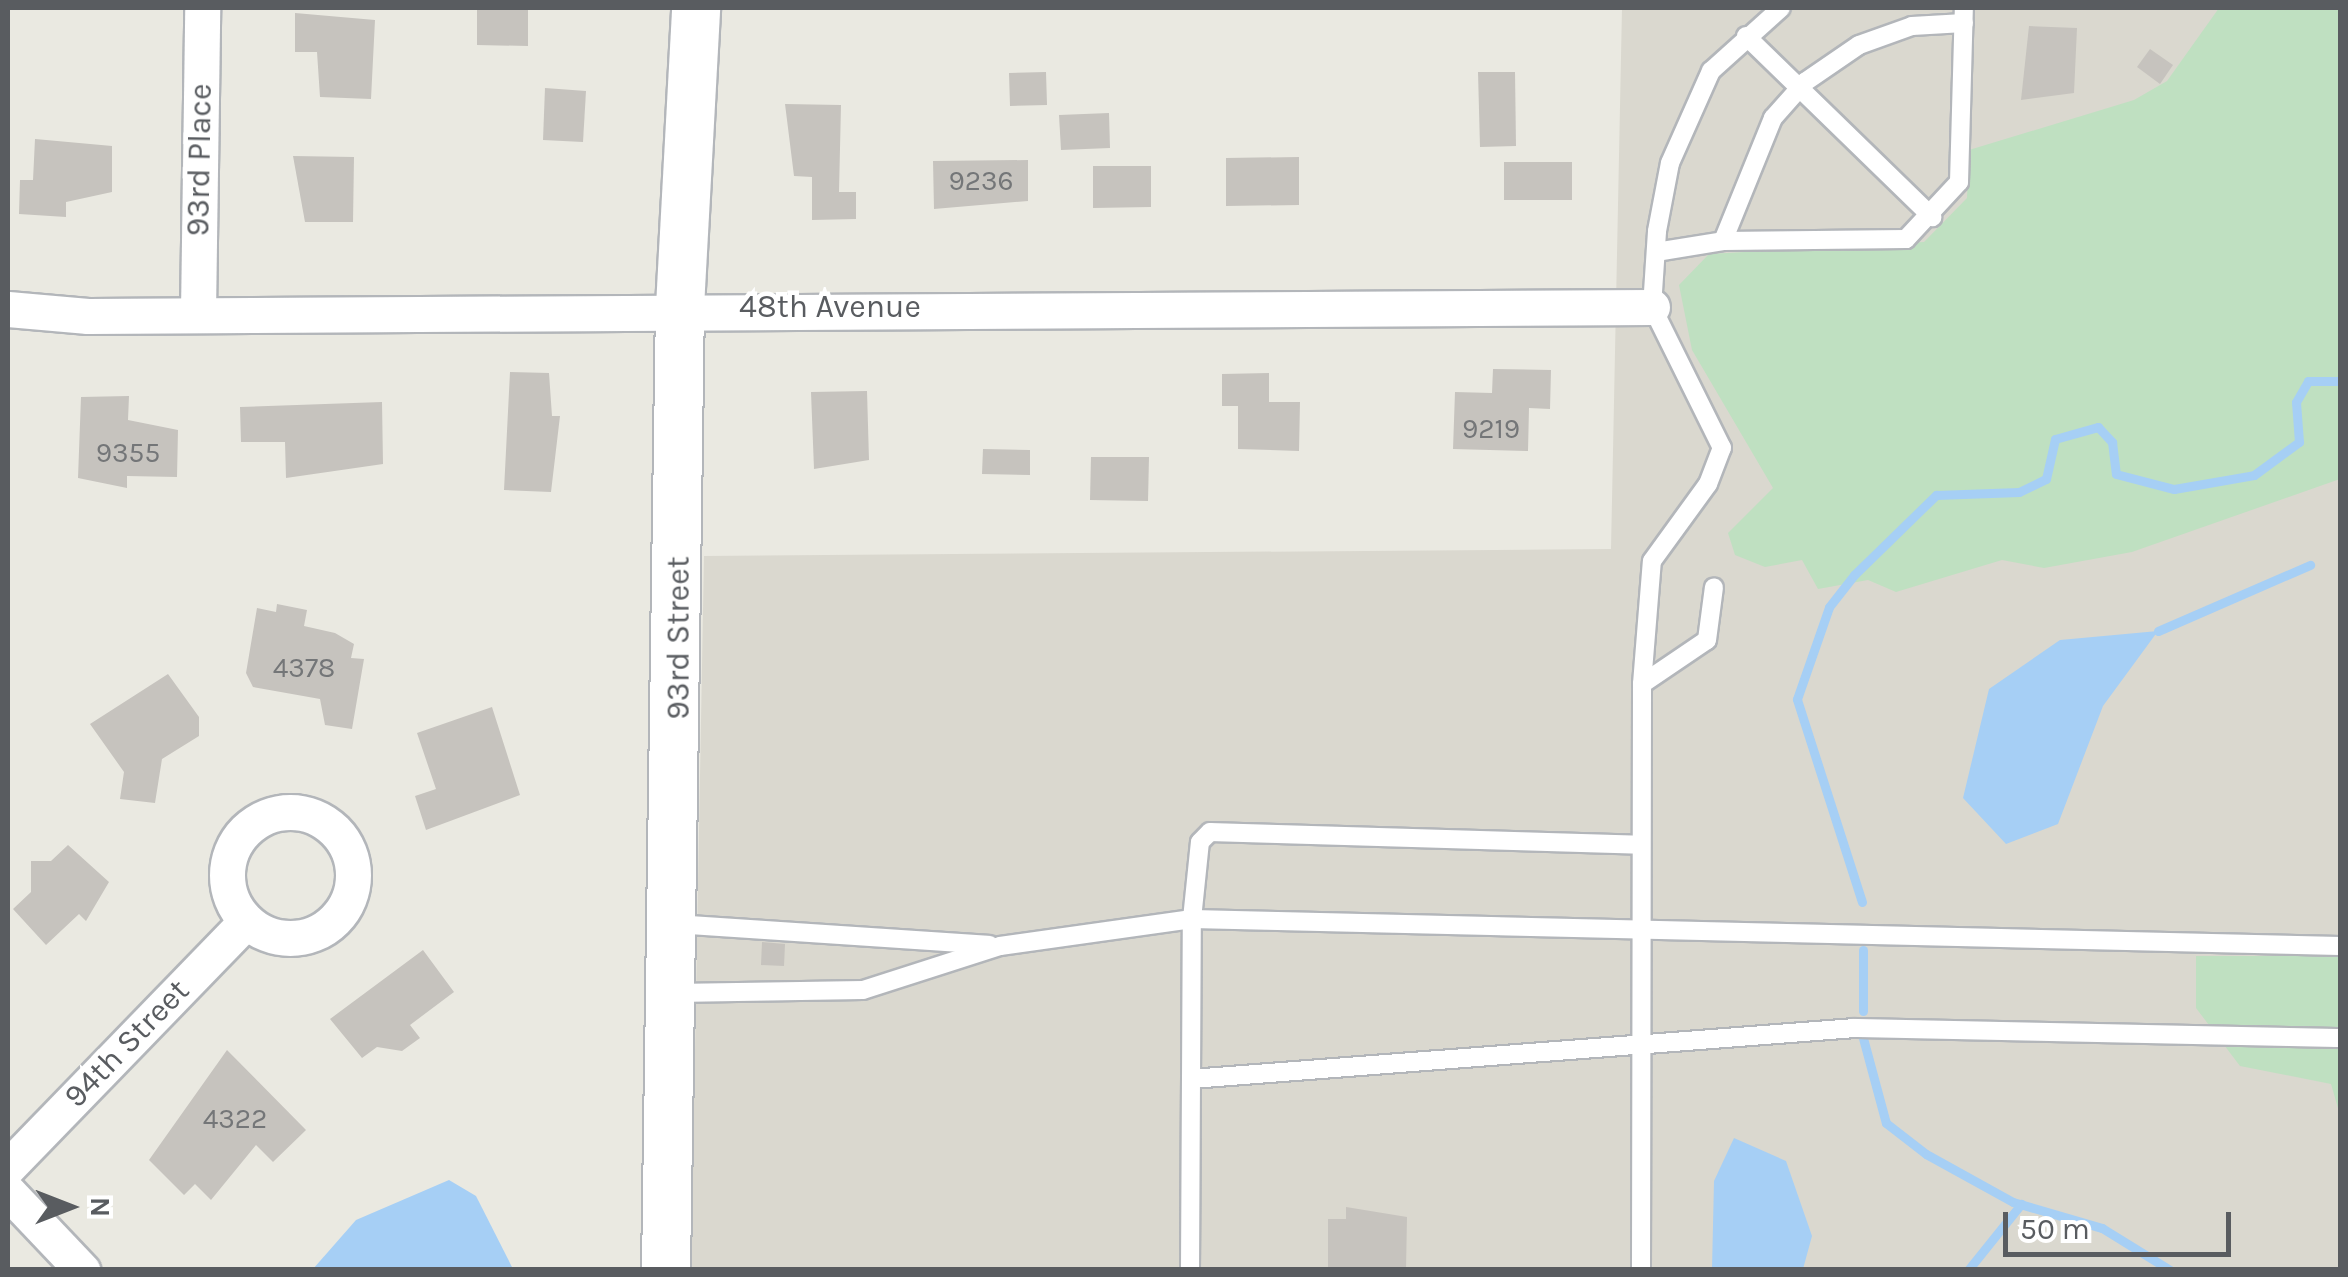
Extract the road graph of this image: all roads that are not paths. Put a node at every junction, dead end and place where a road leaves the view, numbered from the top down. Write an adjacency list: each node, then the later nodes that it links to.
1 (202, 8): 13 (street, 93rd Place)
2 (696, 8): 10 (street, 93rd Street)
3 (1781, 8): 5 (lane)
4 (1964, 16): 6 (lane); 7 (lane)
5 (1746, 36): 6 (lane); 9 (lane)
6 (1800, 88): 7 (lane); 8 (lane)
7 (1932, 217): 8 (lane)
8 (1723, 241): 9 (lane)
9 (1656, 252): 11 (lane)
10 (680, 307): 11 (street, 48th Avenue); 13 (street, 48th Avenue); 19 (street, 93rd Street)
11 (1652, 307): 15 (lane)
12 (8, 309): 13 (street, 48th Avenue)
13 (198, 313)
14 (1714, 587): 15 (lane)
15 (1642, 684): 16 (lane)
16 (1640, 845): 17 (lane); 20 (lane)
17 (1192, 919): 20 (lane); 21 (lane); 26 (lane)
18 (246, 921): 27 (street, 94th Street)
19 (676, 924): 21 (lane); 23 (street, 93rd Street)
20 (1638, 930): 22 (lane); 25 (lane)
21 (1000, 946): 23 (lane)
22 (2340, 946)
23 (675, 993): 30 (street, 93rd Street)
24 (2340, 1038): 25 (lane)
25 (1644, 1046): 26 (lane); 32 (lane)
26 (1191, 1079): 31 (lane)
27 (8, 1167)
28 (8, 1192): 29 (street)
29 (82, 1270)
30 (666, 1270)
31 (1190, 1270)
32 (1640, 1270)

